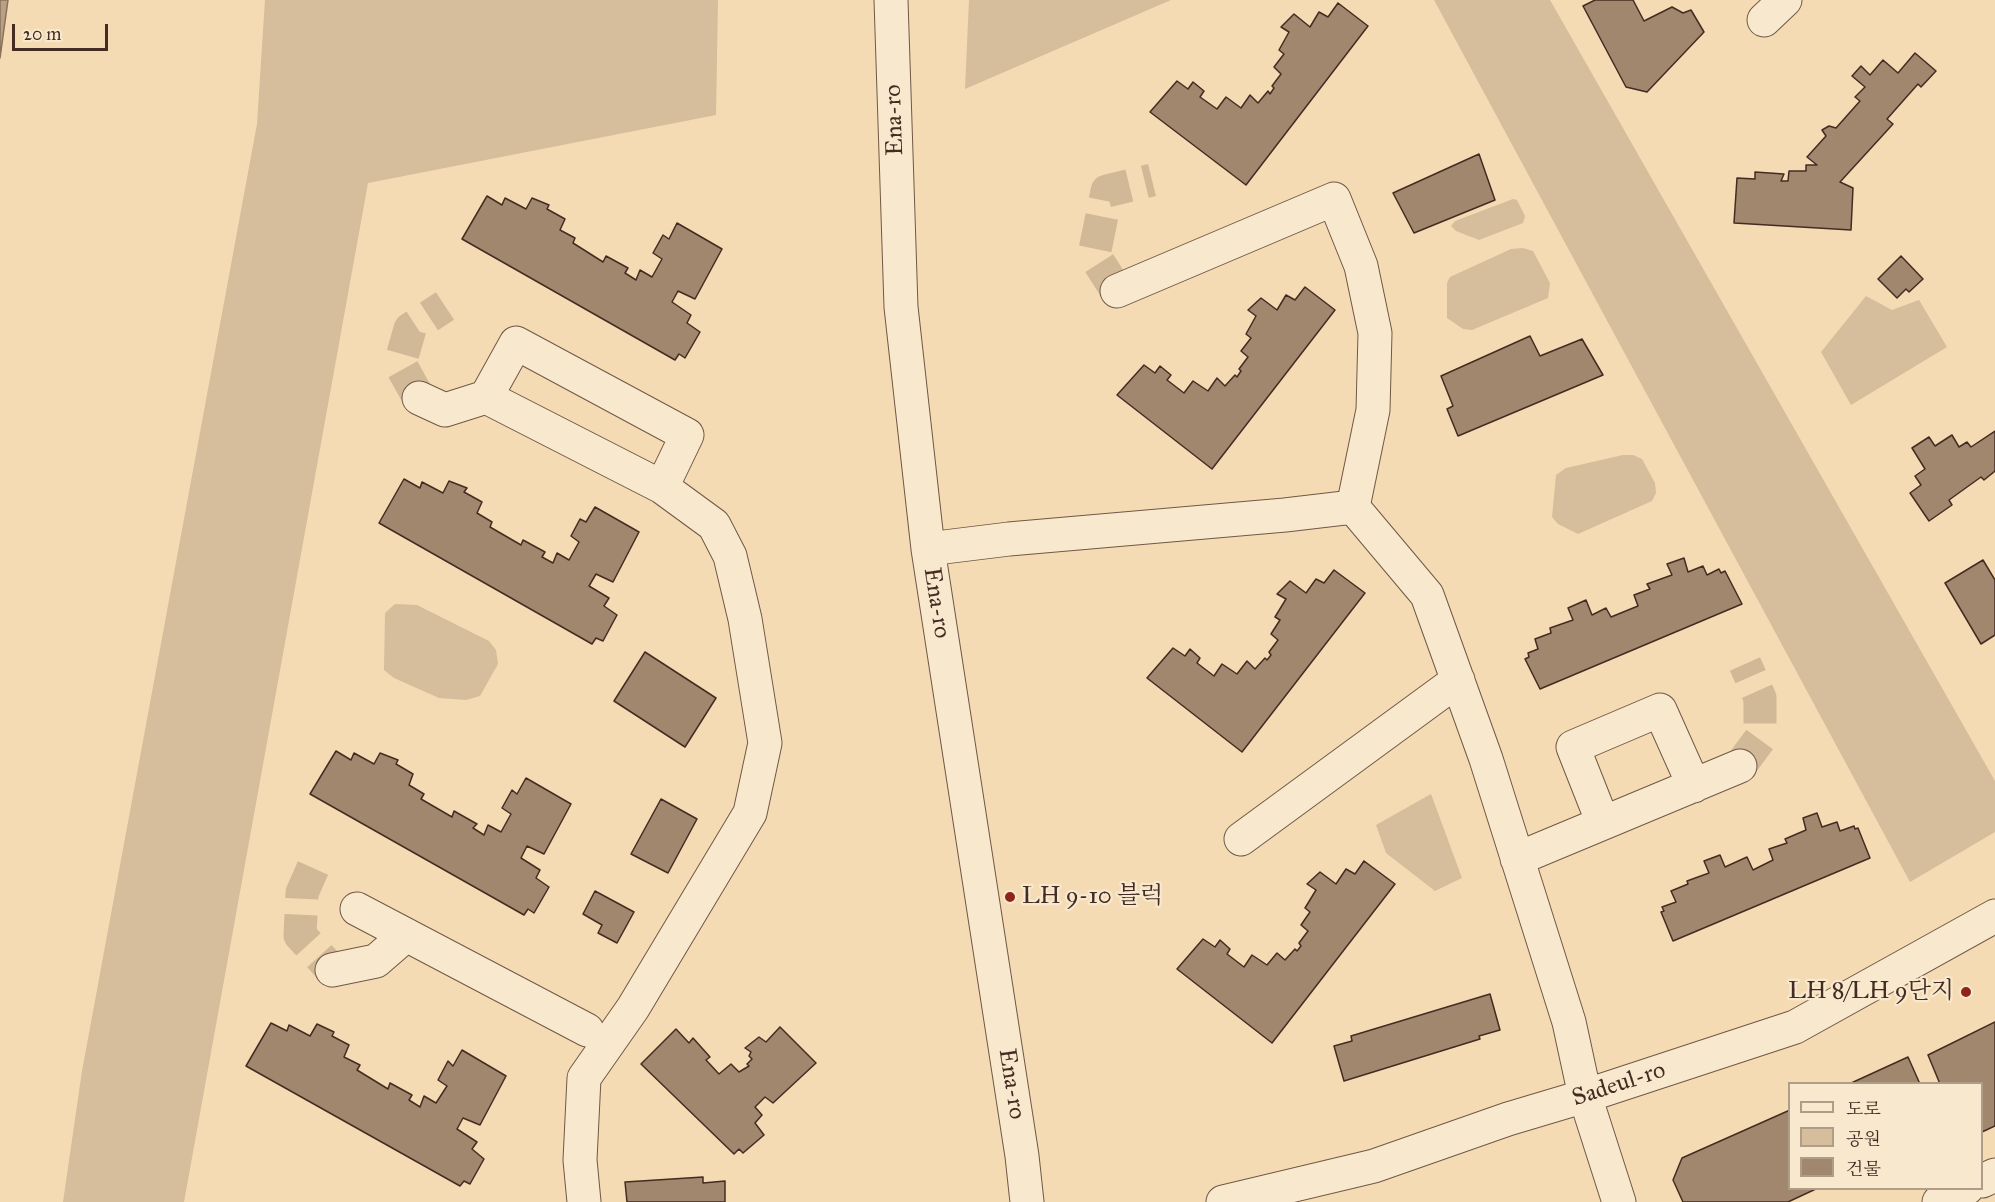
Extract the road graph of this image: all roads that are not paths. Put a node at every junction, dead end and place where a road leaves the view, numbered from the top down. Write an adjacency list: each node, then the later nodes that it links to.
1 (891, 0): 7 (street, Ena-ro)
2 (1118, 291): 6 (street)
3 (486, 397): 4 (street); 5 (street); 5 (street)
4 (419, 398)
5 (662, 487): 21 (street)
6 (1353, 507): 7 (street); 8 (street)
7 (928, 549): 22 (street, Ena-ro)
8 (1458, 680): 12 (street); 13 (street)
9 (1740, 766): 10 (street)
10 (1694, 786): 11 (street); 11 (street)
11 (1603, 823): 13 (street)
12 (1241, 839)
13 (1517, 859): 19 (street)
14 (357, 909): 16 (street)
15 (1995, 916): 19 (street, Sadeul-ro)
16 (406, 935): 17 (street); 18 (street)
17 (332, 970)
18 (587, 1030)
19 (1585, 1096): 23 (street, Sadeul-ro); 24 (street)
20 (1963, 1190): 25 (street)
21 (584, 1202)
22 (1027, 1202)
23 (1223, 1202)
24 (1619, 1202)
25 (1939, 1202)

